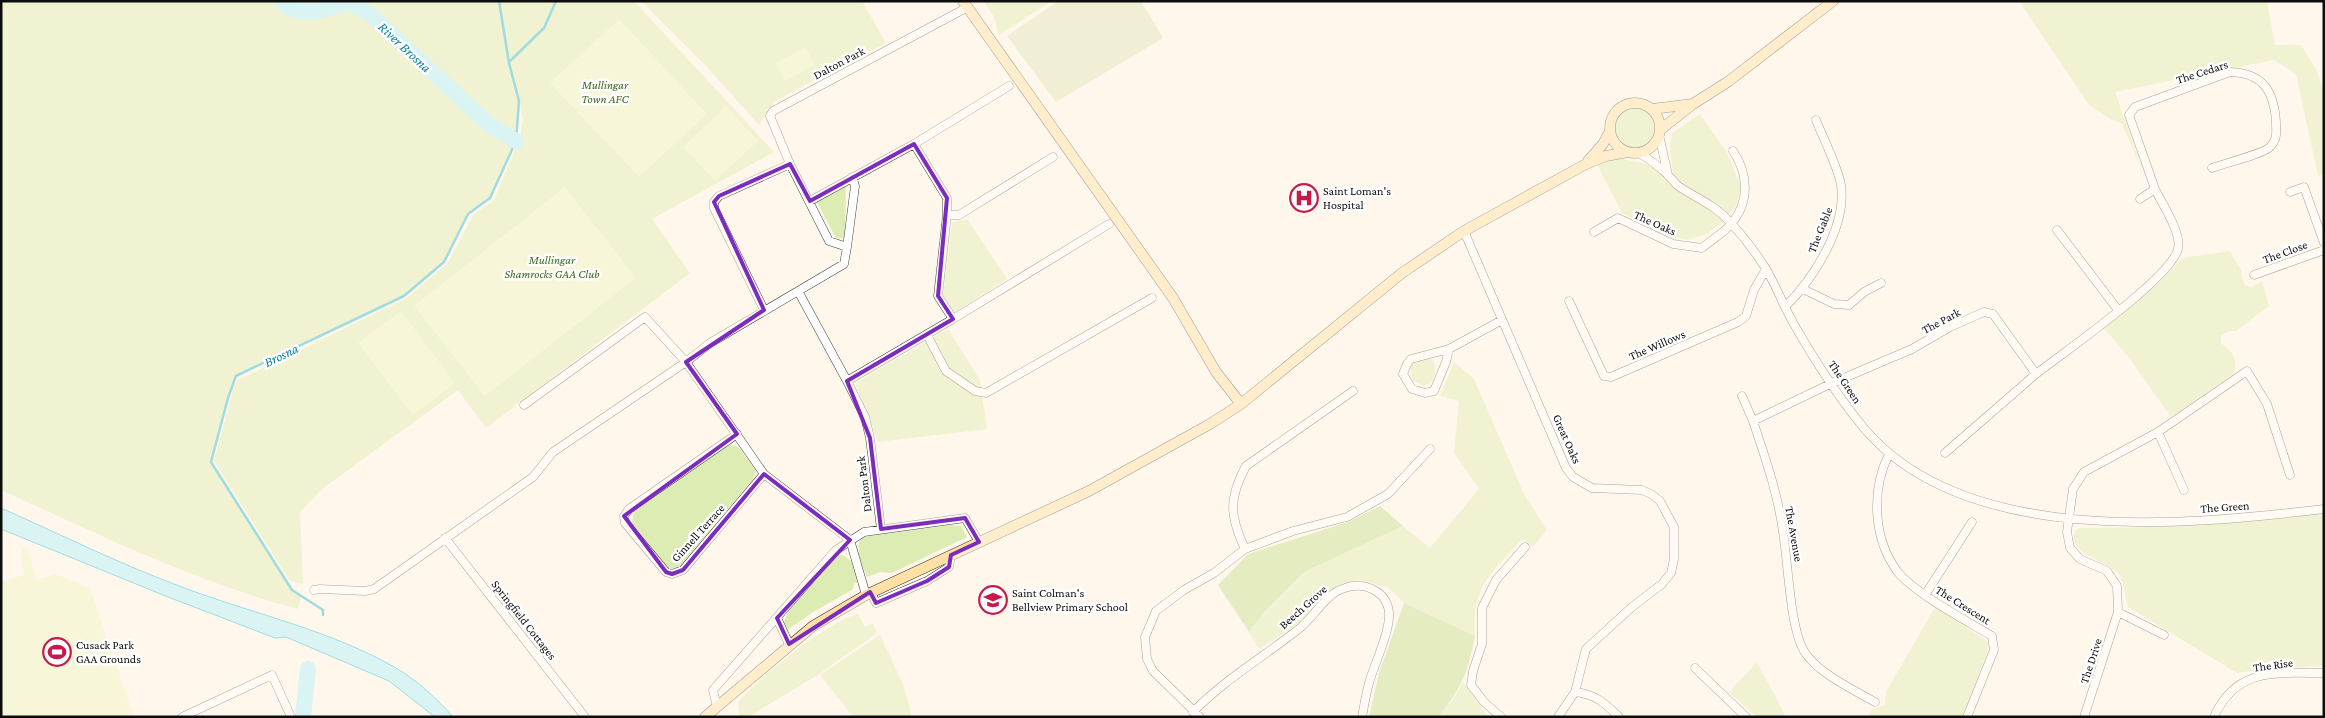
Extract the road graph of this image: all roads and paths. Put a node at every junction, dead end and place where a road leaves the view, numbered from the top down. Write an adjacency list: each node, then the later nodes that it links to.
1 (1833, 1): 4 (street)
2 (965, 4): 14 (street, Dalton Park); 52 (street)
3 (1010, 86): 9 (street)
4 (1693, 104): 5 (street); 8 (street)
5 (1652, 109): 7 (street); 8 (street)
6 (1816, 120): 35 (street, The Gable)
7 (1610, 131): 11 (street); 15 (street)
8 (1660, 133): 12 (street); 17 (street)
9 (914, 144): 18 (street); 23 (street)
10 (1733, 151): 25 (street)
11 (1628, 152): 12 (street); 15 (street)
12 (1639, 153): 17 (street, The Green)
13 (1053, 157): 23 (street)
14 (790, 164): 22 (street, Dalton Park); 40 (street)
15 (1586, 164): 27 (street)
16 (2212, 168): 19 (street, The Cedars)
17 (1668, 175): 25 (street, The Green)
18 (852, 177): 22 (street); 30 (street)
19 (2155, 189): 21 (street); 41 (street)
20 (2290, 192): 29 (street, The Close)
21 (2140, 199)
22 (810, 201): 30 (street, Dalton Park)
23 (947, 215): 42 (street)
24 (1109, 224): 42 (street)
25 (1732, 224): 28 (street, The Oaks); 32 (street, The Green)
26 (2057, 230): 41 (street)
27 (1464, 231): 43 (street, Great Oaks); 52 (street)
28 (1594, 232)
29 (2324, 243)
30 (847, 247): 36 (street)
31 (2324, 250): 33 (street, The Close)
32 (1766, 269): 38 (street, The Willows); 39 (street, The Green)
33 (2254, 275)
34 (1881, 283): 35 (street)
35 (1803, 289): 39 (street, The Gable)
36 (798, 291): 40 (street); 48 (street, Dalton Park)
37 (1152, 298): 44 (street)
38 (1569, 301)
39 (1786, 306): 49 (street, The Green)
40 (764, 310): 46 (street)
41 (2118, 310): 47 (street)
42 (953, 319): 44 (street)
43 (1502, 320): 45 (street); 81 (street, Great Oaks)
44 (927, 335): 48 (street)
45 (1449, 349): 45 (street)
46 (686, 362): 53 (street); 56 (street); 67 (street)
47 (2036, 374): 49 (street, The Park); 58 (street)
48 (847, 381): 66 (street, Dalton Park)
49 (1832, 383): 54 (street); 59 (street, The Green)
50 (1353, 391): 71 (street)
51 (1742, 396): 54 (street, The Avenue)
52 (1241, 404): 69 (street)
53 (524, 405)
54 (1753, 421): 82 (street, The Avenue)
55 (2158, 432): 61 (street); 62 (street); 64 (street)
56 (737, 434): 60 (street); 60 (street, Ginnell Terrace)
57 (1430, 449): 71 (street, Beech Grove)
58 (1945, 453)
59 (1889, 454): 64 (street, The Green); 74 (street, The Crescent)
60 (764, 474): 68 (street)
61 (2290, 475)
62 (2184, 490)
63 (2324, 509): 64 (street, The Green)
64 (2068, 520): 75 (street, The Drive)
65 (1972, 522): 74 (street, The Crescent)
66 (881, 530): 68 (street); 69 (street)
67 (445, 538): 72 (street); 87 (street, Springfield Cottages)
68 (850, 540): 73 (street); 76 (street)
69 (979, 542): 73 (street)
70 (1525, 547): 90 (street)
71 (1246, 550): 84 (street, Beech Grove)
72 (314, 590)
73 (868, 594): 78 (street)
74 (1925, 594): 94 (street, The Crescent)
75 (2118, 612): 77 (street); 95 (street, The Drive)
76 (777, 618): 78 (street); 83 (street)
77 (2164, 635)
78 (789, 644): 83 (street)
79 (1695, 668): 93 (street)
80 (2324, 673): 96 (street, The Rise)
81 (1575, 692): 91 (street, Great Oaks); 92 (street)
82 (1876, 702)
83 (717, 707): 88 (street)
84 (1196, 714): 89 (street, Beech Grove)
85 (182, 717): 86 (street)
86 (291, 717)
87 (585, 717)
88 (705, 717)
89 (1362, 717)
90 (1501, 717)
91 (1558, 717)
92 (1619, 717)
93 (1746, 717)
94 (1967, 717)
95 (2084, 717)
96 (2214, 717)

